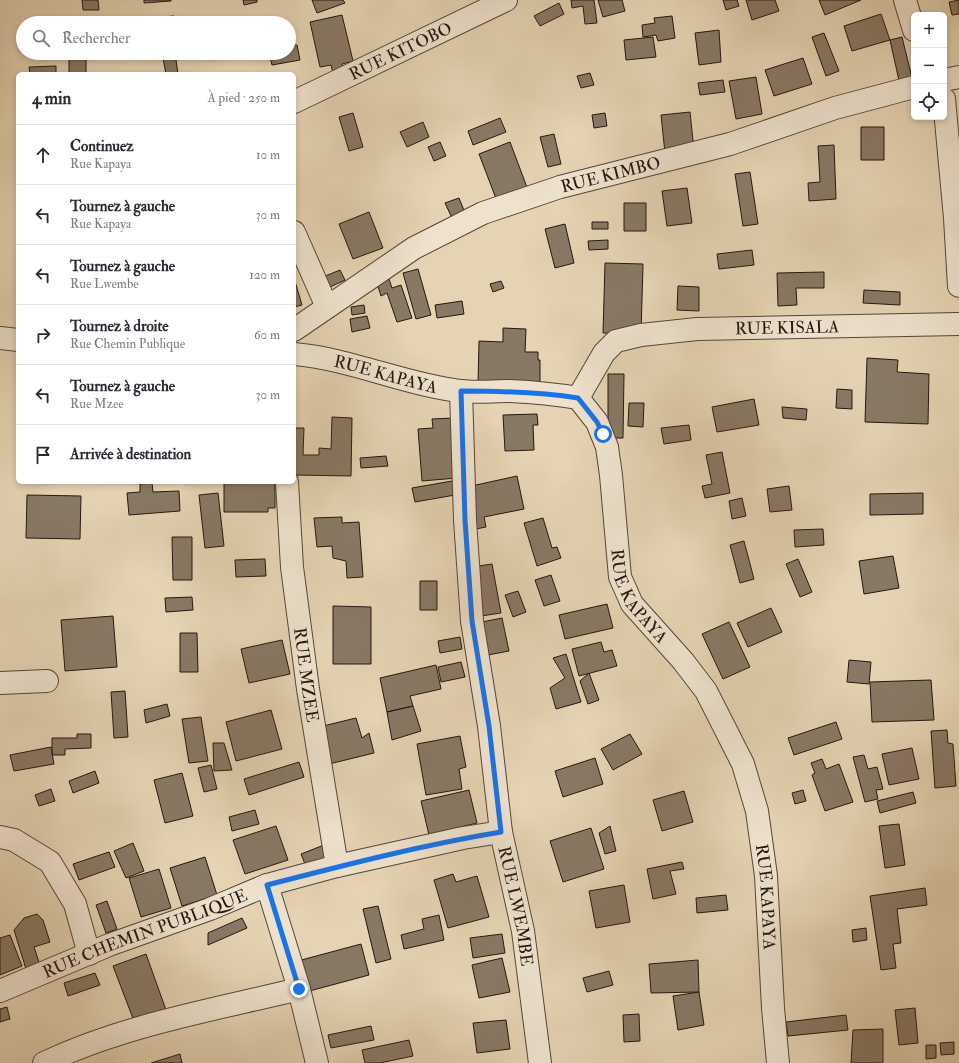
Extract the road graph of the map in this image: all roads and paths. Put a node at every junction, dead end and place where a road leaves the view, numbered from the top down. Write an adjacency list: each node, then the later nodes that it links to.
1 (506, 0): 7 (street, RUE KITOBO)
2 (905, 0): 3 (street)
3 (911, 20)
4 (959, 77): 5 (street)
5 (947, 79)
6 (911, 87): 11 (street, RUE KIMBO)
7 (296, 101)
8 (946, 120): 10 (street)
9 (296, 237): 11 (street)
10 (959, 286)
11 (327, 307): 13 (street, RUE KIMBO)
12 (959, 324): 18 (street, RUE KISALA)
13 (296, 329)
14 (0, 338): 15 (street)
15 (16, 340)
16 (296, 354): 17 (street, RUE KAPAYA)
17 (461, 391): 18 (street, RUE KAPAYA); 22 (street, RUE LWEMBE)
18 (578, 398): 32 (street, RUE KAPAYA)
19 (288, 484): 24 (street, RUE MZEE)
20 (48, 681): 21 (street)
21 (0, 683)
22 (501, 832): 24 (street, RUE CHEMIN PUBLIQUE); 31 (street, RUE LWEMBE)
23 (0, 837): 26 (street)
24 (337, 866): 25 (street, RUE CHEMIN PUBLIQUE)
25 (267, 885): 26 (street, RUE CHEMIN PUBLIQUE); 27 (street)
26 (89, 954): 28 (street, RUE CHEMIN PUBLIQUE)
27 (299, 989): 29 (street); 30 (street)
28 (0, 990)
29 (44, 1063)
30 (317, 1063)
31 (540, 1063)
32 (778, 1063)

